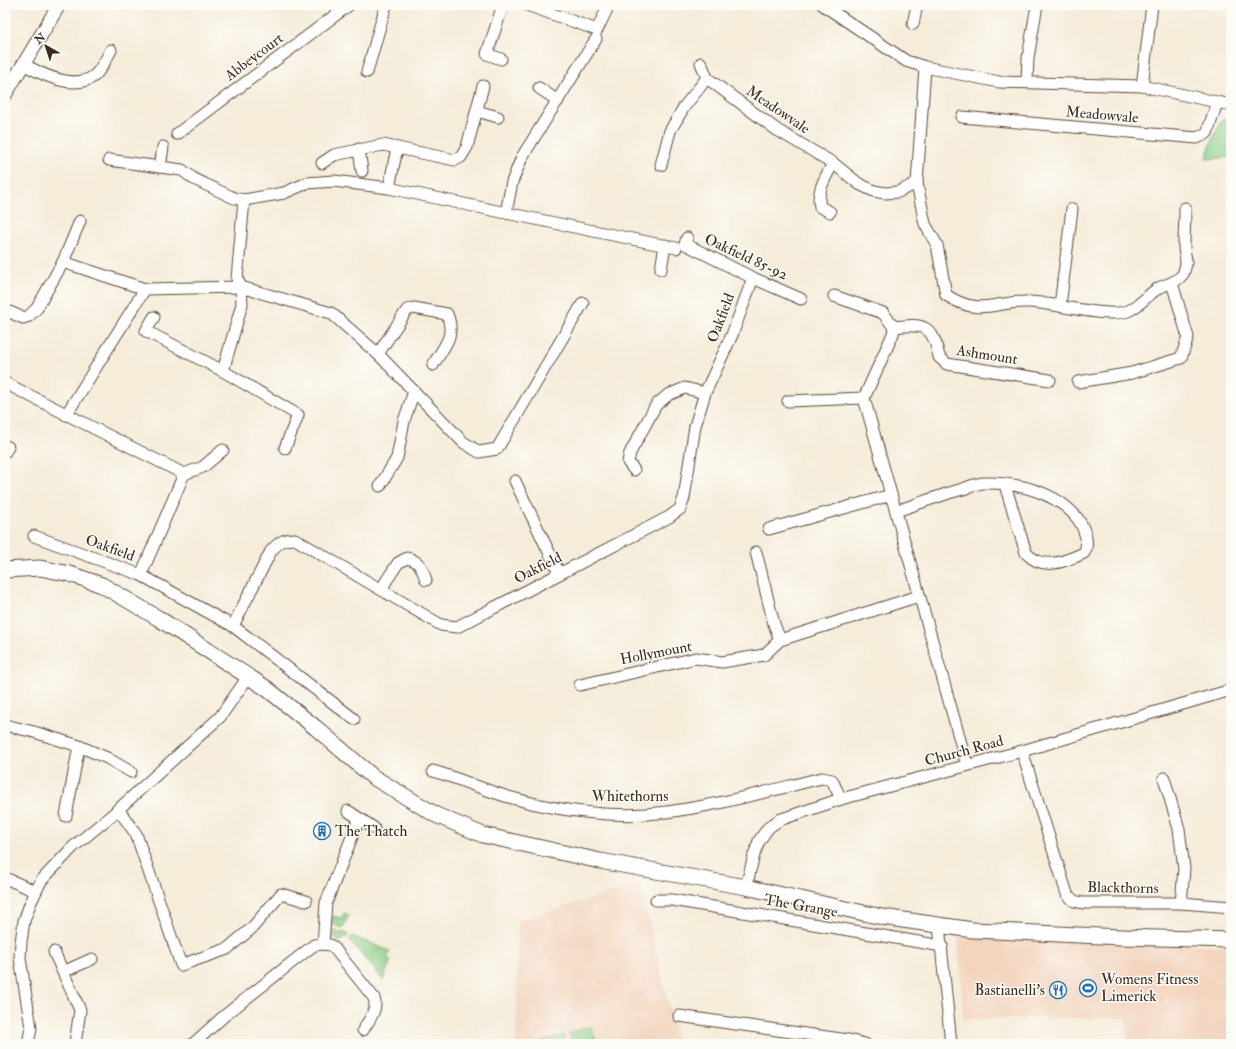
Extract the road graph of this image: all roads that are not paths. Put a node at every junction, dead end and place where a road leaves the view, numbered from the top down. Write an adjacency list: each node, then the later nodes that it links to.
1 (59, 5): 16 (street)
2 (349, 5): 31 (street, Abbeycourt)
3 (386, 5): 18 (street)
4 (503, 5): 14 (street)
5 (527, 5): 6 (street)
6 (609, 5)
7 (823, 5): 17 (street, Meadowvale)
8 (917, 5): 11 (street)
9 (1037, 5): 20 (street)
10 (1152, 5): 22 (street)
11 (913, 24)
12 (596, 39): 25 (street)
13 (111, 50): 16 (street)
14 (501, 59)
15 (701, 63): 19 (street)
16 (23, 64): 24 (street)
17 (926, 67): 20 (street, Meadowvale); 41 (street)
18 (367, 72)
19 (707, 78): 37 (street, Meadowvale); 38 (street)
20 (1027, 82): 22 (street, Meadowvale)
21 (483, 86): 28 (street)
22 (1142, 86): 26 (street, Meadowvale)
23 (539, 88): 25 (street)
24 (5, 95)
25 (558, 101): 47 (street)
26 (1217, 103): 27 (street, Meadowvale); 30 (street, Meadowvale)
27 (1231, 106)
28 (477, 111): 29 (street); 33 (street)
29 (498, 117)
30 (962, 117)
31 (177, 134)
32 (163, 147): 39 (street)
33 (397, 148): 34 (street); 42 (street)
34 (359, 149): 36 (street); 40 (street)
35 (109, 160): 39 (street)
36 (322, 163)
37 (833, 163): 41 (street, Meadowvale); 46 (street)
38 (661, 165)
39 (160, 167): 43 (street)
40 (362, 171)
41 (917, 183): 61 (street)
42 (389, 188): 43 (street); 47 (street)
43 (244, 200): 56 (street)
44 (1185, 208): 55 (street)
45 (1072, 209): 61 (street)
46 (830, 212)
47 (506, 213): 50 (street)
48 (80, 221): 52 (street)
49 (687, 238): 54 (street, Oakfield 85-92)
50 (665, 245): 51 (street); 53 (street)
51 (676, 248)
52 (64, 262): 57 (street); 62 (street)
53 (661, 269)
54 (753, 278): 59 (street, Oakfield 85-92); 72 (street, Oakfield)
55 (1172, 283): 61 (street); 69 (street)
56 (241, 287): 57 (street); 65 (street); 67 (street)
57 (145, 289): 75 (street)
58 (834, 296): 64 (street)
59 (801, 299)
60 (583, 303): 71 (street)
61 (1060, 306)
62 (5, 310)
63 (154, 317): 67 (street)
64 (894, 327): 68 (street, Ashmount); 73 (street)
65 (378, 354): 66 (street); 71 (street)
66 (433, 365)
67 (223, 371): 77 (street)
68 (1050, 380)
69 (1078, 382)
70 (5, 383): 75 (street)
71 (414, 391): 84 (street)
72 (705, 393): 80 (street); 91 (street, Oakfield)
73 (864, 398): 74 (street); 85 (street)
74 (788, 401)
75 (66, 415): 81 (street)
76 (5, 446): 79 (street)
77 (285, 448)
78 (223, 450): 81 (street)
79 (5, 452)
80 (634, 470)
81 (184, 474): 92 (street, Oakfield)
82 (515, 481): 91 (street)
83 (1005, 485): 83 (street); 86 (street)
84 (380, 486)
85 (891, 495): 86 (street); 87 (street)
86 (896, 511): 95 (street)
87 (769, 529)
88 (34, 536): 92 (street, Oakfield)
89 (756, 552): 97 (street)
90 (5, 570): 98 (main road)
91 (559, 573): 94 (street, Oakfield)
92 (141, 575): 96 (street)
93 (426, 580): 94 (street)
94 (381, 589): 96 (street, Oakfield)
95 (919, 596): 97 (street, Hollymount); 105 (street)
96 (233, 626): 101 (street)
97 (780, 640): 99 (street, Hollymount)
98 (248, 677): 110 (street); 116 (main road)
99 (580, 685)
100 (1231, 690): 104 (street, Church Road)
101 (354, 719)
102 (5, 725): 103 (street)
103 (79, 746): 107 (street); 112 (street)
104 (1022, 751): 105 (street, Church Road); 120 (street, Blackthorns)
105 (967, 765): 109 (street, Church Road)
106 (433, 771): 109 (street, Whitethorns)
107 (131, 772)
108 (1164, 778): 120 (street)
109 (841, 799): 116 (street, Church Road)
110 (118, 809): 117 (street); 119 (street)
111 (348, 812): 113 (street)
112 (66, 816)
113 (359, 819): 114 (street); 124 (street)
114 (374, 828)
115 (5, 878): 117 (street)
116 (746, 887): 122 (main road)
117 (35, 891): 132 (street)
118 (656, 900): 125 (street, The Grange)
119 (306, 901)
120 (1181, 904): 121 (street, Blackthorns)
121 (1231, 907)
122 (939, 925): 123 (main road); 125 (street)
123 (1231, 940)
124 (323, 944): 130 (street); 134 (street)
125 (942, 946): 136 (street)
126 (54, 952): 128 (street)
127 (92, 959): 128 (street)
128 (63, 972): 133 (street)
129 (679, 1016): 131 (street)
130 (363, 1030)
131 (847, 1042): 135 (street)
132 (28, 1044)
133 (75, 1044)
134 (193, 1044)
135 (865, 1044)
136 (951, 1044)

